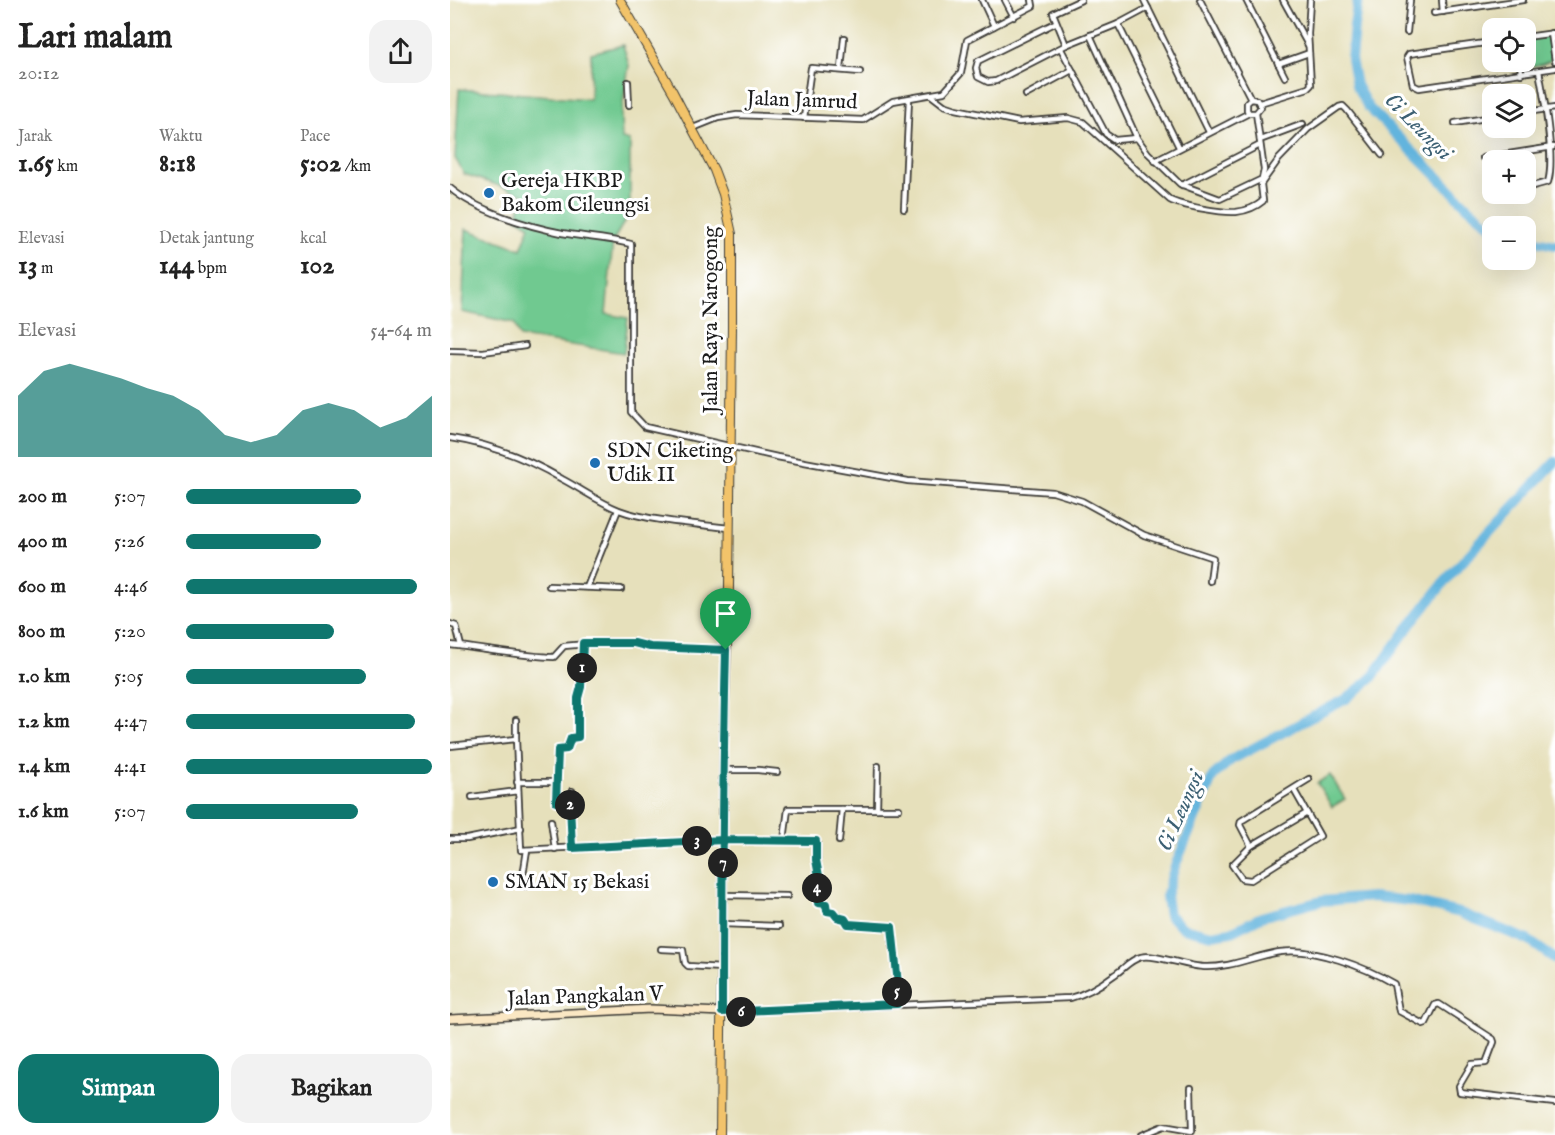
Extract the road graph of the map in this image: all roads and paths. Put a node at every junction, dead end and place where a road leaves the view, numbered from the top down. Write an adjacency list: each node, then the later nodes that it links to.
1 (620, 0): 56 (main road, Jalan Raya Narogong)
2 (982, 0): 22 (street)
3 (1005, 0): 19 (street)
4 (1032, 0): 19 (street, Jalan Jamrud)
5 (1061, 0): 15 (street)
6 (1082, 0): 15 (street)
7 (1144, 0): 16 (street)
8 (1200, 0): 44 (street)
9 (1283, 0): 30 (street)
10 (1310, 0): 30 (street)
11 (1410, 0): 23 (street)
12 (1442, 0): 17 (street)
13 (1522, 0): 17 (street)
14 (1249, 1): 32 (street)
15 (1064, 7): 20 (street)
16 (1148, 8): 21 (street); 57 (street)
17 (1443, 12): 18 (street)
18 (1434, 14)
19 (1014, 17): 22 (street, Jalan Jamrud)
20 (1055, 23): 29 (street); 29 (street)
21 (1118, 24): 25 (street); 61 (street)
22 (994, 26): 41 (street, Jalan Jamrud)
23 (1407, 32)
24 (1553, 33): 26 (street); 31 (street)
25 (1090, 35): 29 (street); 59 (street)
26 (1536, 36)
27 (844, 38): 34 (street)
28 (1482, 43): 38 (street)
29 (1064, 47): 35 (street)
30 (1309, 50): 32 (street); 45 (street)
31 (1555, 61)
32 (1278, 64): 39 (street)
33 (1555, 68): 36 (street)
34 (841, 69): 37 (street); 52 (street)
35 (1072, 70): 42 (street); 59 (street)
36 (1539, 71): 38 (street); 48 (street)
37 (860, 72)
38 (1521, 74)
39 (1285, 77)
40 (628, 82): 46 (street)
41 (931, 95): 43 (street, Jalan Jamrud); 64 (street)
42 (1026, 95)
43 (909, 99): 52 (street, Jalan Jamrud); 69 (street)
44 (1251, 99): 45 (street); 50 (street)
45 (1260, 103): 51 (street)
46 (629, 105)
47 (1555, 108): 48 (street)
48 (1547, 109): 49 (street); 58 (street)
49 (1536, 111)
50 (1249, 113): 51 (street); 57 (street)
51 (1257, 113): 60 (street)
52 (804, 118): 56 (street, Jalan Jamrud)
53 (1482, 119): 54 (street)
54 (1455, 123)
55 (1303, 124): 60 (street)
56 (693, 128): 73 (main road, Jalan Raya Narogong)
57 (1209, 132): 61 (street)
58 (1553, 135): 62 (street)
59 (1137, 138): 65 (street)
60 (1260, 143): 66 (street); 66 (street)
61 (1179, 147): 65 (street)
62 (1553, 147): 63 (street); 67 (street)
63 (1534, 150)
64 (1382, 155)
65 (1155, 160): 66 (street)
66 (1182, 185)
67 (1536, 185)
68 (450, 188): 73 (street)
69 (904, 209)
70 (525, 346): 71 (street)
71 (450, 351)
72 (450, 438): 74 (street)
73 (729, 447): 75 (main road, Jalan Raya Narogong); 76 (street)
74 (618, 510): 75 (street); 78 (street)
75 (729, 528): 84 (main road, Jalan Raya Narogong)
76 (1210, 581)
77 (549, 586): 78 (street)
78 (587, 587): 79 (street)
79 (621, 589)
80 (450, 624): 83 (street)
81 (583, 643): 83 (street); 84 (street); 93 (street)
82 (450, 645): 83 (street)
83 (461, 646)
84 (726, 650): 89 (main road, Jalan Raya Narogong)
85 (516, 720): 86 (street)
86 (516, 739): 87 (street); 92 (street)
87 (450, 746)
88 (878, 766): 100 (street)
89 (724, 770): 90 (street); 106 (main road, Jalan Raya Narogong)
90 (777, 772)
91 (1309, 779): 95 (street)
92 (517, 782): 93 (street); 94 (street)
93 (556, 782): 98 (street)
94 (518, 790): 97 (street); 104 (street)
95 (1294, 790): 102 (street); 109 (street)
96 (572, 791): 98 (street)
97 (472, 797)
98 (570, 804): 110 (street)
99 (842, 809): 100 (street); 107 (street); 108 (street)
100 (877, 809): 101 (street)
101 (899, 809)
102 (1307, 813): 109 (street); 109 (street)
103 (551, 821): 111 (street)
104 (521, 828): 105 (street); 112 (street)
105 (450, 839)
106 (723, 840): 107 (street); 110 (street); 114 (main road, Jalan Raya Narogong)
107 (784, 840): 120 (street)
108 (839, 842)
109 (1251, 846)
110 (572, 848): 111 (street)
111 (555, 849): 112 (street)
112 (524, 850): 113 (street)
113 (533, 886)
114 (723, 896): 115 (street); 116 (main road, Jalan Raya Narogong)
115 (788, 896)
116 (723, 924): 117 (street); 119 (main road, Jalan Raya Narogong)
117 (779, 926)
118 (661, 949): 119 (street)
119 (722, 968): 121 (main road, Jalan Raya Narogong)
120 (897, 1004): 121 (street); 124 (street)
121 (722, 1012): 122 (street, Jalan Pangkalan V); 125 (main road, Jalan Raya Narogong)
122 (450, 1019)
123 (1191, 1088): 126 (street)
124 (1555, 1103)
125 (720, 1135)
126 (1142, 1135)

